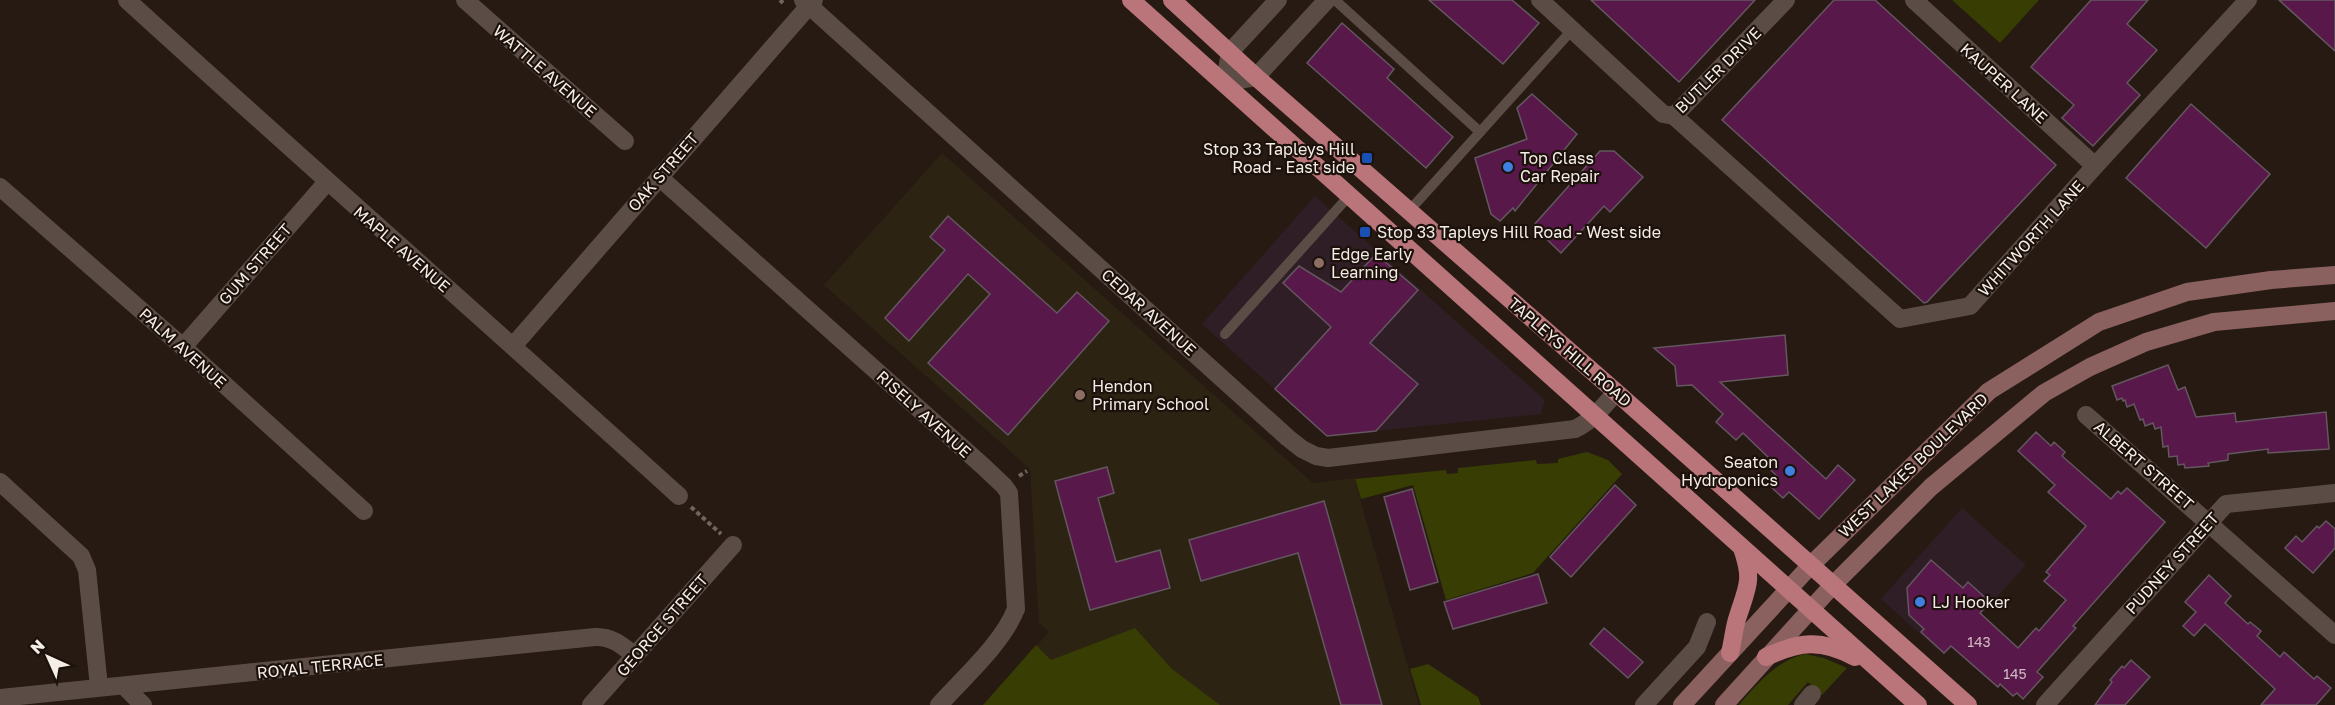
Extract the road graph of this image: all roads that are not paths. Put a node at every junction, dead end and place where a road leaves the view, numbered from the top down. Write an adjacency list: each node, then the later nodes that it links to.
1 (126, 0): 22 (street, MAPLE AVENUE)
2 (465, 0): 19 (street, WATTLE AVENUE)
3 (1131, 0): 16 (main road, TAPLEYS HILL ROAD)
4 (1172, 0): 14 (main road, TAPLEYS HILL ROAD)
5 (1278, 0): 14 (street)
6 (1328, 0): 15 (street)
7 (1335, 0): 18 (lane)
8 (1540, 0): 13 (street, BUTLER DRIVE)
9 (1786, 0): 17 (street, BUTLER DRIVE)
10 (1914, 0): 20 (street, KAUPER LANE)
11 (809, 2): 21 (street, OAK STREET); 33 (street, CEDAR AVENUE)
12 (2243, 2): 20 (street, WHITWORTH LANE)
13 (1572, 30): 17 (street, BUTLER DRIVE); 18 (lane)
14 (1230, 52): 15 (main road, TAPLEYS HILL ROAD); 16 (street)
15 (1256, 77): 16 (street); 25 (main road, TAPLEYS HILL ROAD)
16 (1225, 83): 24 (main road, TAPLEYS HILL ROAD)
17 (1674, 116): 20 (street, WHITWORTH LANE)
18 (1480, 132): 25 (lane)
19 (625, 141)
20 (2095, 166)
21 (659, 177): 29 (street, OAK STREET); 56 (street, RISELY AVENUE)
22 (327, 182): 29 (street, MAPLE AVENUE); 30 (street, GUM STREET)
23 (0, 187): 30 (street, PALM AVENUE)
24 (1349, 196): 28 (lane); 33 (main road, TAPLEYS HILL ROAD)
25 (1409, 211): 31 (main road, TAPLEYS HILL ROAD)
26 (2335, 275): 41 (main road, WEST LAKES BOULEVARD)
27 (2335, 311): 42 (main road, WEST LAKES BOULEVARD)
28 (1225, 334)
29 (513, 346): 36 (street, MAPLE AVENUE)
30 (183, 347): 37 (street, PALM AVENUE)
31 (1616, 392): 33 (street, CEDAR AVENUE); 41 (main road, TAPLEYS HILL ROAD)
32 (2086, 415): 38 (street, ALBERT STREET)
33 (1594, 416): 40 (main road, TAPLEYS HILL ROAD)
34 (0, 482): 52 (street)
35 (2335, 493): 38 (street, PUDNEY STREET)
36 (679, 496)
37 (364, 511)
38 (2209, 522): 46 (street, ALBERT STREET); 62 (street, PUDNEY STREET)
39 (733, 544): 48 (street, GEORGE STREET)
40 (1741, 548): 43 (main road, TAPLEYS HILL ROAD); 47 (main road)
41 (1810, 565): 42 (main road, TAPLEYS HILL ROAD); 43 (main road, WEST LAKES BOULEVARD)
42 (1833, 585): 44 (main road, WEST LAKES BOULEVARD); 61 (main road, TAPLEYS HILL ROAD)
43 (1788, 589): 44 (main road, TAPLEYS HILL ROAD); 47 (main road, WEST LAKES BOULEVARD)
44 (1810, 609): 49 (main road, WEST LAKES BOULEVARD); 50 (main road, TAPLEYS HILL ROAD)
45 (1707, 622): 57 (street)
46 (2335, 635)
47 (1730, 653): 58 (main road, WEST LAKES BOULEVARD)
48 (635, 656): 51 (street, ROYAL TERRACE); 55 (street, GEORGE STREET)
49 (1766, 657): 50 (main road); 59 (main road, WEST LAKES BOULEVARD)
50 (1878, 669): 60 (main road, TAPLEYS HILL ROAD)
51 (124, 686): 52 (street, ROYAL TERRACE); 54 (street)
52 (99, 687): 53 (street, ROYAL TERRACE)
53 (0, 698)
54 (143, 705)
55 (591, 705)
56 (939, 705)
57 (1644, 705)
58 (1682, 705)
59 (1724, 705)
60 (1918, 705)
61 (1968, 705)
62 (2045, 705)

